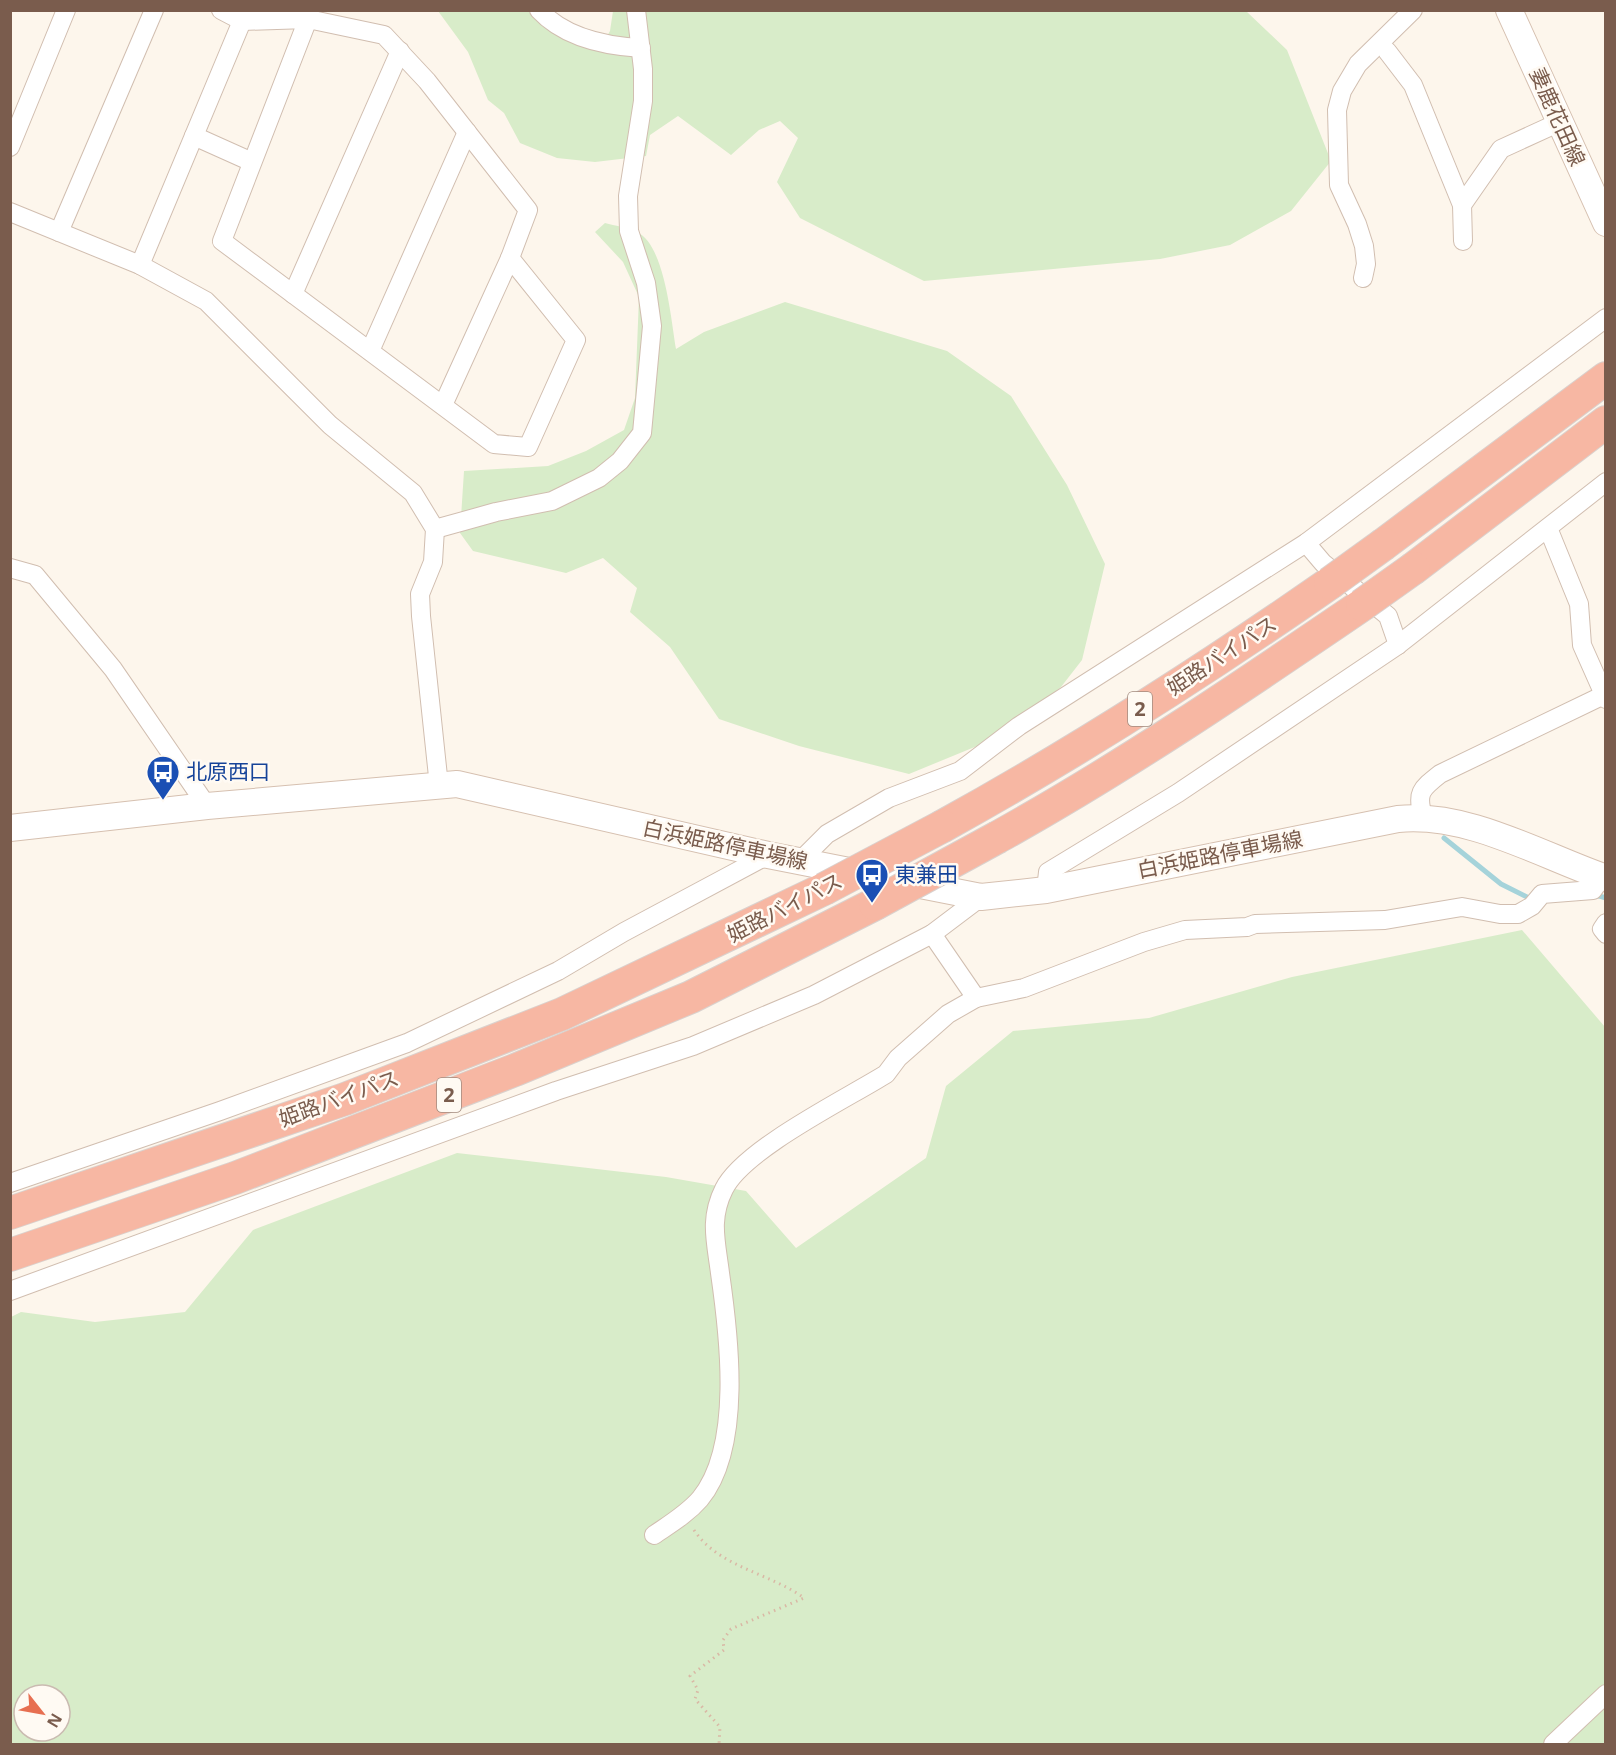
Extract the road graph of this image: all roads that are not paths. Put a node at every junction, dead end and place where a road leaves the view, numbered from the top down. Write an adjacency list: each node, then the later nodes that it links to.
1 (66, 10): 16 (street)
2 (154, 10): 21 (street)
3 (221, 10): 9 (street)
4 (538, 10): 10 (street)
5 (636, 10): 10 (street)
6 (1413, 10): 25 (street)
7 (1509, 10): 13 (main road, 妻鹿花田線)
8 (308, 19): 9 (street); 11 (street); 17 (street)
9 (242, 21): 15 (street)
10 (640, 48): 34 (street)
11 (400, 51): 14 (street); 26 (street)
12 (1387, 51): 18 (street)
13 (1560, 122): 18 (street); 20 (main road, 妻鹿花田線)
14 (467, 132): 23 (street); 28 (street)
15 (194, 136): 17 (street); 24 (street)
16 (10, 147)
17 (252, 162): 26 (street)
18 (1462, 205): 22 (street)
19 (10, 212): 21 (street)
20 (1605, 223)
21 (59, 232): 24 (street)
22 (1463, 241)
23 (510, 258): 30 (street); 30 (street)
24 (140, 265): 34 (street)
25 (1363, 278)
26 (293, 294): 28 (street)
27 (1605, 318): 35 (street)
28 (370, 351): 30 (street)
29 (1605, 378): 53 (highway, 姫路バイパス / 2, bridge)
30 (443, 405)
31 (1605, 422): 54 (highway, 姫路バイパス / 2, bridge)
32 (1605, 482): 33 (street)
33 (1548, 528): 37 (street); 38 (street)
34 (435, 529): 39 (street)
35 (1306, 543): 37 (street); 44 (street)
36 (10, 568): 40 (street)
37 (1398, 645): 46 (street)
38 (1605, 696): 41 (street)
39 (440, 786): 40 (main road, 白浜姫路停車場線); 43 (main road, 白浜姫路停車場線)
40 (207, 806): 42 (main road, 白浜姫路停車場線)
41 (1423, 816): 45 (main road, 白浜姫路停車場線); 46 (main road, 白浜姫路停車場線)
42 (10, 828)
43 (768, 855): 44 (main road, 白浜姫路停車場線); 52 (street)
44 (800, 861): 47 (main road, 白浜姫路停車場線)
45 (1604, 878): 51 (street)
46 (1046, 890): 47 (main road, 白浜姫路停車場線)
47 (981, 897): 49 (street)
48 (1605, 923): 50 (street)
49 (932, 934): 51 (street); 55 (street)
50 (1605, 934)
51 (976, 998): 56 (street)
52 (10, 1182)
53 (10, 1213)
54 (10, 1254)
55 (10, 1291)
56 (654, 1535)
57 (1605, 1694): 58 (street)
58 (1553, 1744)

